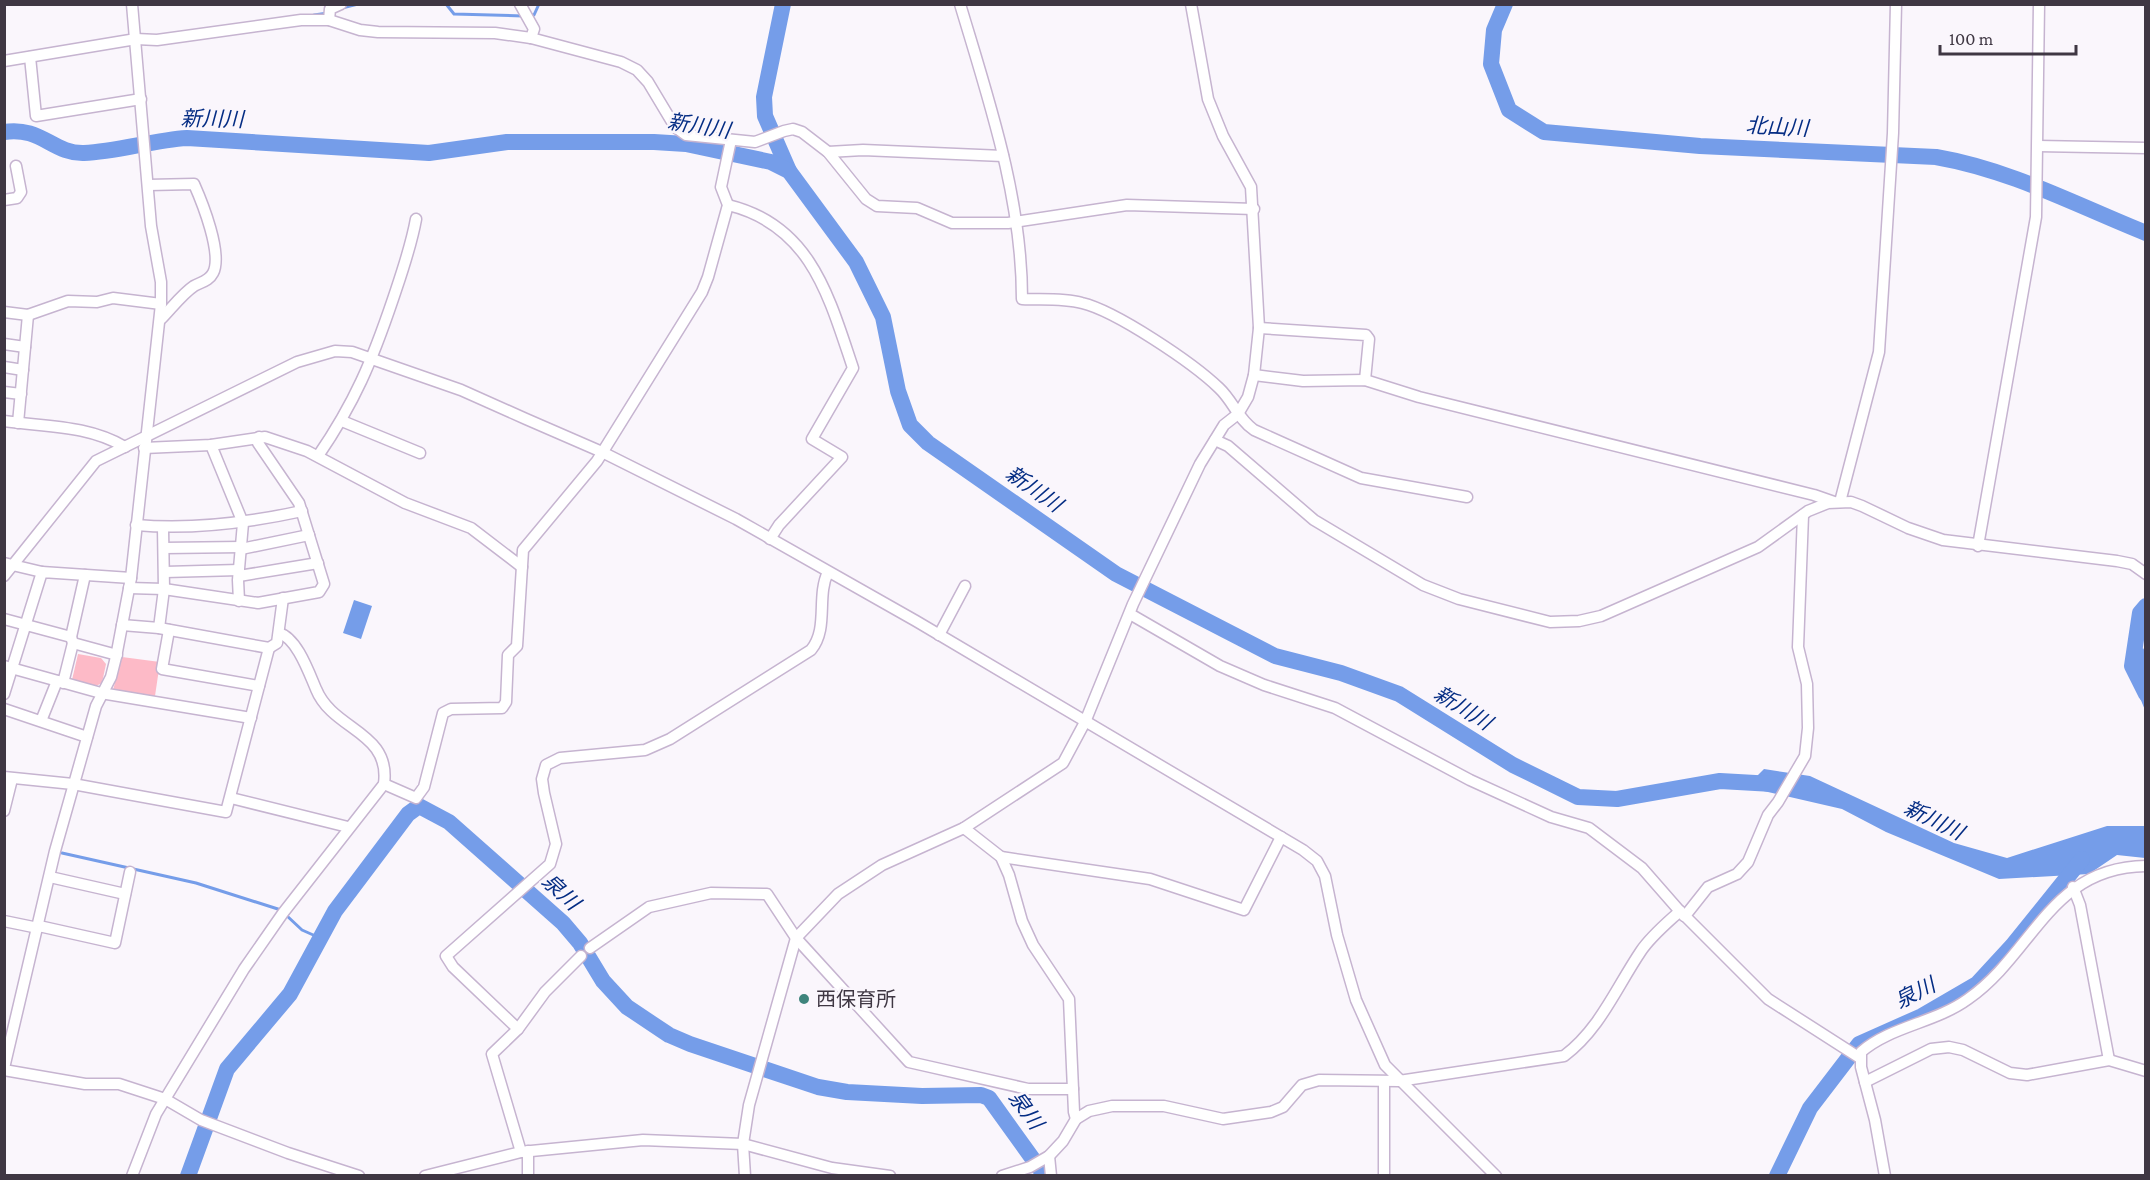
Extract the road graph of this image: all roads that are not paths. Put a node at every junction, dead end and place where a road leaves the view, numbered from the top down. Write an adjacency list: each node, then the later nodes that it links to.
1 (132, 4): 10 (street)
2 (341, 4): 8 (street)
3 (520, 4): 9 (street)
4 (960, 4): 18 (street)
5 (1191, 4): 23 (street)
6 (1896, 4): 53 (street)
7 (2039, 4): 15 (street)
8 (330, 15): 9 (street); 10 (street)
9 (531, 38): 14 (street)
10 (136, 39): 11 (street); 13 (street)
11 (30, 57): 12 (street); 13 (street)
12 (4, 61)
13 (141, 99): 20 (street)
14 (731, 142): 17 (street); 22 (street)
15 (2038, 146): 16 (street); 61 (street)
16 (2145, 148)
17 (828, 152): 18 (street); 25 (street)
18 (1003, 156): 25 (street)
19 (16, 166): 21 (street)
20 (148, 185): 26 (street); 29 (street)
21 (4, 200)
22 (728, 204): 49 (street); 60 (street)
23 (1254, 209): 25 (street); 30 (street)
24 (416, 219): 33 (street)
25 (1018, 222): 40 (street)
26 (161, 304): 28 (street); 29 (street)
27 (4, 312): 28 (street)
28 (28, 315): 32 (street)
29 (161, 319): 46 (street)
30 (1259, 328): 36 (street); 37 (street)
31 (4, 344): 32 (street)
32 (25, 346): 35 (street)
33 (373, 358): 42 (street); 46 (street); 49 (street)
34 (4, 367): 35 (street)
35 (23, 370): 39 (street)
36 (1254, 375): 37 (street); 40 (street)
37 (1365, 380): 53 (street)
38 (4, 392): 39 (street)
39 (21, 394): 43 (street)
40 (1238, 414): 45 (street); 52 (street)
41 (4, 421): 43 (street)
42 (342, 421): 50 (street); 51 (street)
43 (18, 423): 48 (street)
44 (259, 437): 47 (street); 51 (street); 54 (street)
45 (1215, 440): 55 (street); 79 (street)
46 (144, 443): 47 (street); 48 (street); 57 (street)
47 (211, 445): 56 (street)
48 (125, 447): 65 (street)
49 (602, 452): 60 (street); 66 (street)
50 (420, 453)
51 (318, 456): 66 (street)
52 (1467, 497)
53 (1837, 502): 55 (street); 61 (street)
54 (302, 511): 56 (street); 59 (street)
55 (1803, 515): 113 (street)
56 (243, 523): 58 (street); 63 (street)
57 (136, 525): 58 (street); 74 (street)
58 (163, 528): 62 (street)
59 (309, 535): 63 (street); 64 (street)
60 (770, 540): 69 (street)
61 (1978, 546): 71 (street)
62 (164, 548): 63 (street); 68 (street)
63 (242, 548): 70 (street)
64 (318, 563): 70 (street); 77 (street)
65 (9, 565): 67 (street); 73 (street)
66 (522, 567): 101 (street)
67 (42, 572): 72 (street); 81 (street)
68 (165, 572): 70 (street); 76 (street)
69 (828, 572): 85 (street); 119 (street)
70 (239, 573): 78 (street)
71 (2144, 573)
72 (85, 575): 74 (street); 86 (street)
73 (4, 576)
74 (130, 583): 76 (street); 82 (street)
75 (965, 585): 85 (street)
76 (164, 589): 78 (street); 83 (street)
77 (283, 598): 78 (street); 84 (street)
78 (239, 601)
79 (1132, 609): 97 (street); 113 (street)
80 (4, 619): 81 (street)
81 (26, 625): 86 (street); 89 (street)
82 (122, 625): 83 (street); 88 (street)
83 (164, 629): 87 (street); 91 (street)
84 (279, 633): 87 (street); 101 (street)
85 (939, 635): 97 (street)
86 (72, 640): 88 (street); 90 (street)
87 (269, 648): 91 (street)
88 (117, 655): 92 (street)
89 (9, 668): 90 (street); 93 (street)
90 (60, 682): 92 (street); 96 (street)
91 (259, 686): 95 (street)
92 (101, 693): 95 (street); 98 (street)
93 (4, 694)
94 (4, 709): 96 (street)
95 (251, 718): 102 (street)
96 (41, 721): 98 (street)
97 (1085, 722): 105 (street); 106 (street)
98 (87, 737): 100 (street)
99 (8, 778): 100 (street); 103 (street)
100 (73, 784): 102 (street); 110 (street)
101 (384, 784): 104 (street)
102 (231, 798): 104 (street)
103 (4, 811)
104 (348, 827): 128 (street)
105 (964, 828): 107 (street); 116 (street)
106 (1281, 837): 107 (street); 124 (street)
107 (1000, 857): 127 (street)
108 (2145, 866): 111 (street)
109 (130, 872): 112 (street)
110 (50, 877): 112 (street); 115 (street)
111 (2073, 887): 120 (street); 121 (street)
112 (125, 894): 115 (street)
113 (1682, 914): 120 (street); 124 (street)
114 (4, 921): 115 (street)
115 (39, 927): 122 (street)
116 (796, 938): 117 (street); 127 (street); 130 (street)
117 (590, 948)
118 (581, 956): 119 (street)
119 (518, 1029): 131 (street)
120 (1854, 1056): 126 (street)
121 (2109, 1060): 123 (street); 126 (street)
122 (4, 1069): 128 (street)
123 (2145, 1071)
124 (1399, 1081): 125 (street); 143 (street)
125 (1384, 1082): 129 (street); 142 (street)
126 (1865, 1082): 144 (street)
127 (1073, 1089): 129 (street)
128 (165, 1099): 133 (street); 134 (street)
129 (1076, 1119): 132 (street)
130 (743, 1144): 131 (street); 137 (street); 138 (street)
131 (524, 1152): 135 (street); 136 (street)
132 (1038, 1163): 139 (street); 140 (street); 141 (street)
133 (132, 1176)
134 (359, 1176)
135 (425, 1176)
136 (528, 1176)
137 (745, 1176)
138 (890, 1176)
139 (1002, 1176)
140 (1040, 1176)
141 (1051, 1176)
142 (1384, 1176)
143 (1496, 1176)
144 (1885, 1176)

